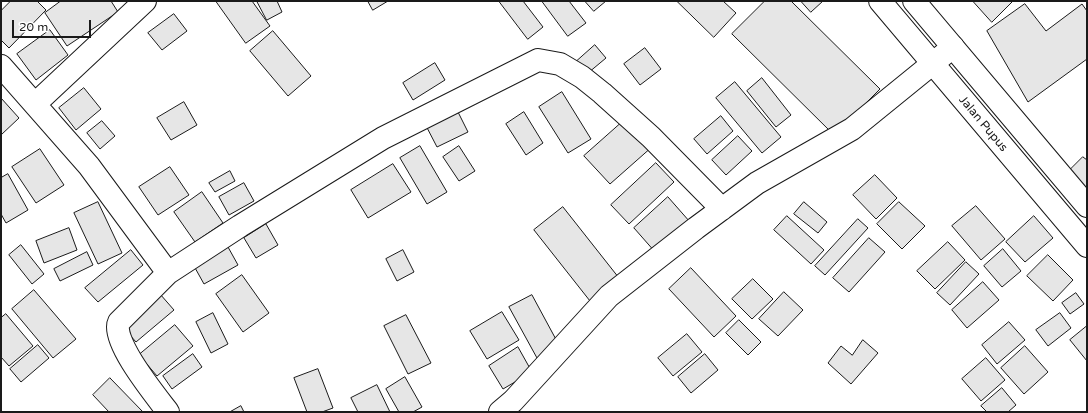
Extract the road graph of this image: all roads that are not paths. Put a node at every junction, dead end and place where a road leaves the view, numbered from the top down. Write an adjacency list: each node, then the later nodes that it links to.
1 (145, 1): 7 (street)
2 (880, 1): 5 (street, Jalan Pupus)
3 (914, 1): 4 (street)
4 (953, 47): 5 (street); 8 (street)
5 (933, 63): 9 (street); 10 (street, Jalan Pupus)
6 (1, 66): 7 (street)
7 (35, 104): 11 (street)
8 (1087, 206)
9 (722, 209): 11 (street); 13 (street)
10 (1087, 246)
11 (168, 273): 12 (street)
12 (168, 412)
13 (500, 412)

